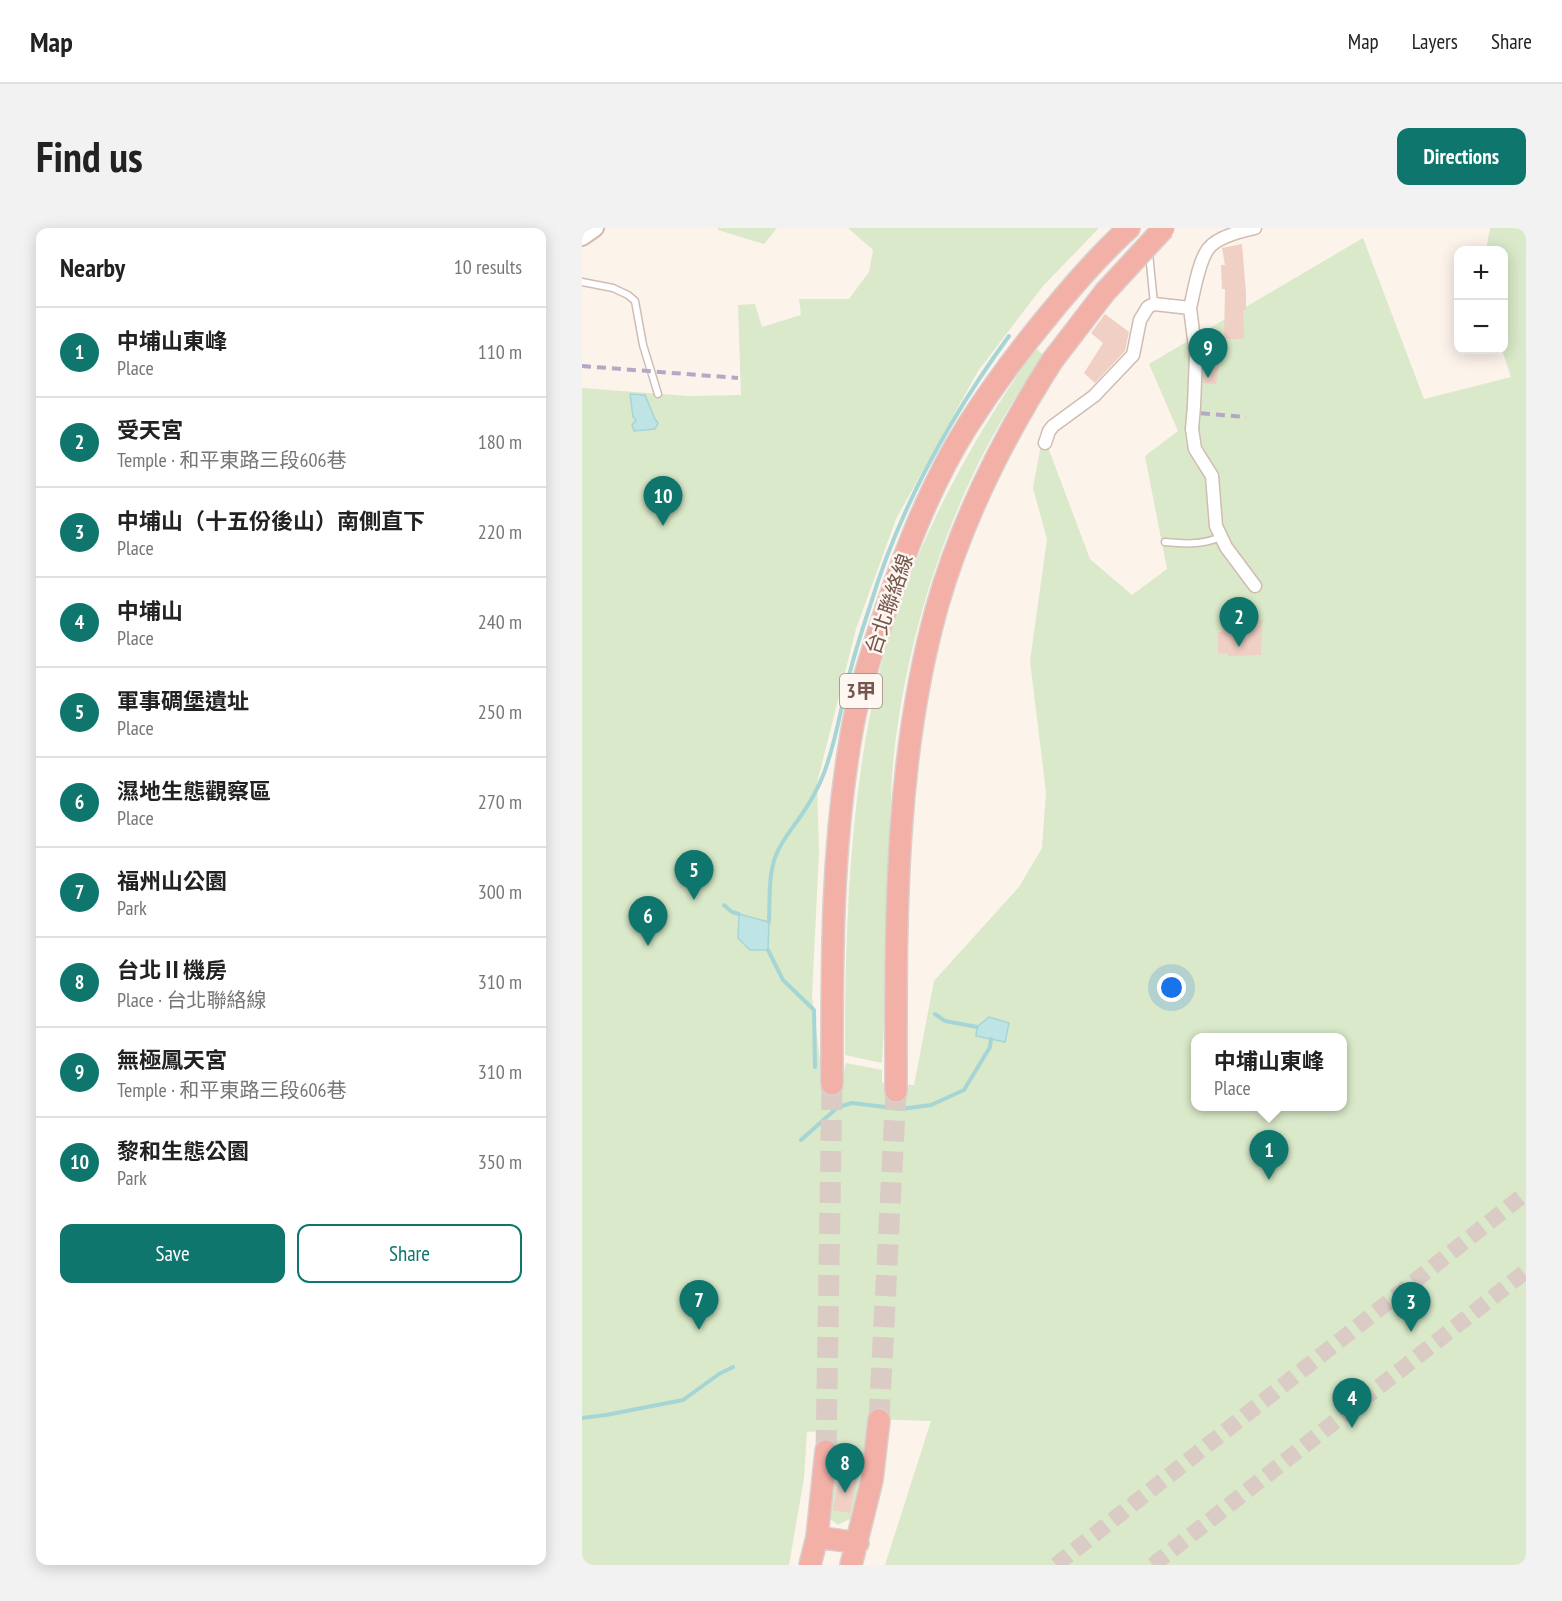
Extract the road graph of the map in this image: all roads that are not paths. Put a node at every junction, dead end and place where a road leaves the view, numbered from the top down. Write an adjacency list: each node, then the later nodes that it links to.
1 (595, 228): 5 (main road)
2 (1164, 228): 15 (highway, bridge)
3 (1255, 228): 8 (street)
4 (1135, 232): 7 (lane); 14 (highway, 台北聯絡線 / 3甲)
5 (582, 237)
6 (582, 282): 9 (lane)
7 (1154, 304): 8 (street); 10 (street)
8 (1190, 308): 11 (street, bridge)
9 (658, 394)
10 (1045, 443)
11 (1221, 537): 12 (lane); 13 (street)
12 (1165, 542)
13 (1255, 586)
14 (832, 1084)
15 (896, 1091)
16 (879, 1420): 19 (highway)
17 (826, 1451): 18 (highway)
18 (817, 1537): 19 (highway); 20 (highway)
19 (858, 1543): 21 (highway)
20 (810, 1565)
21 (851, 1565)

